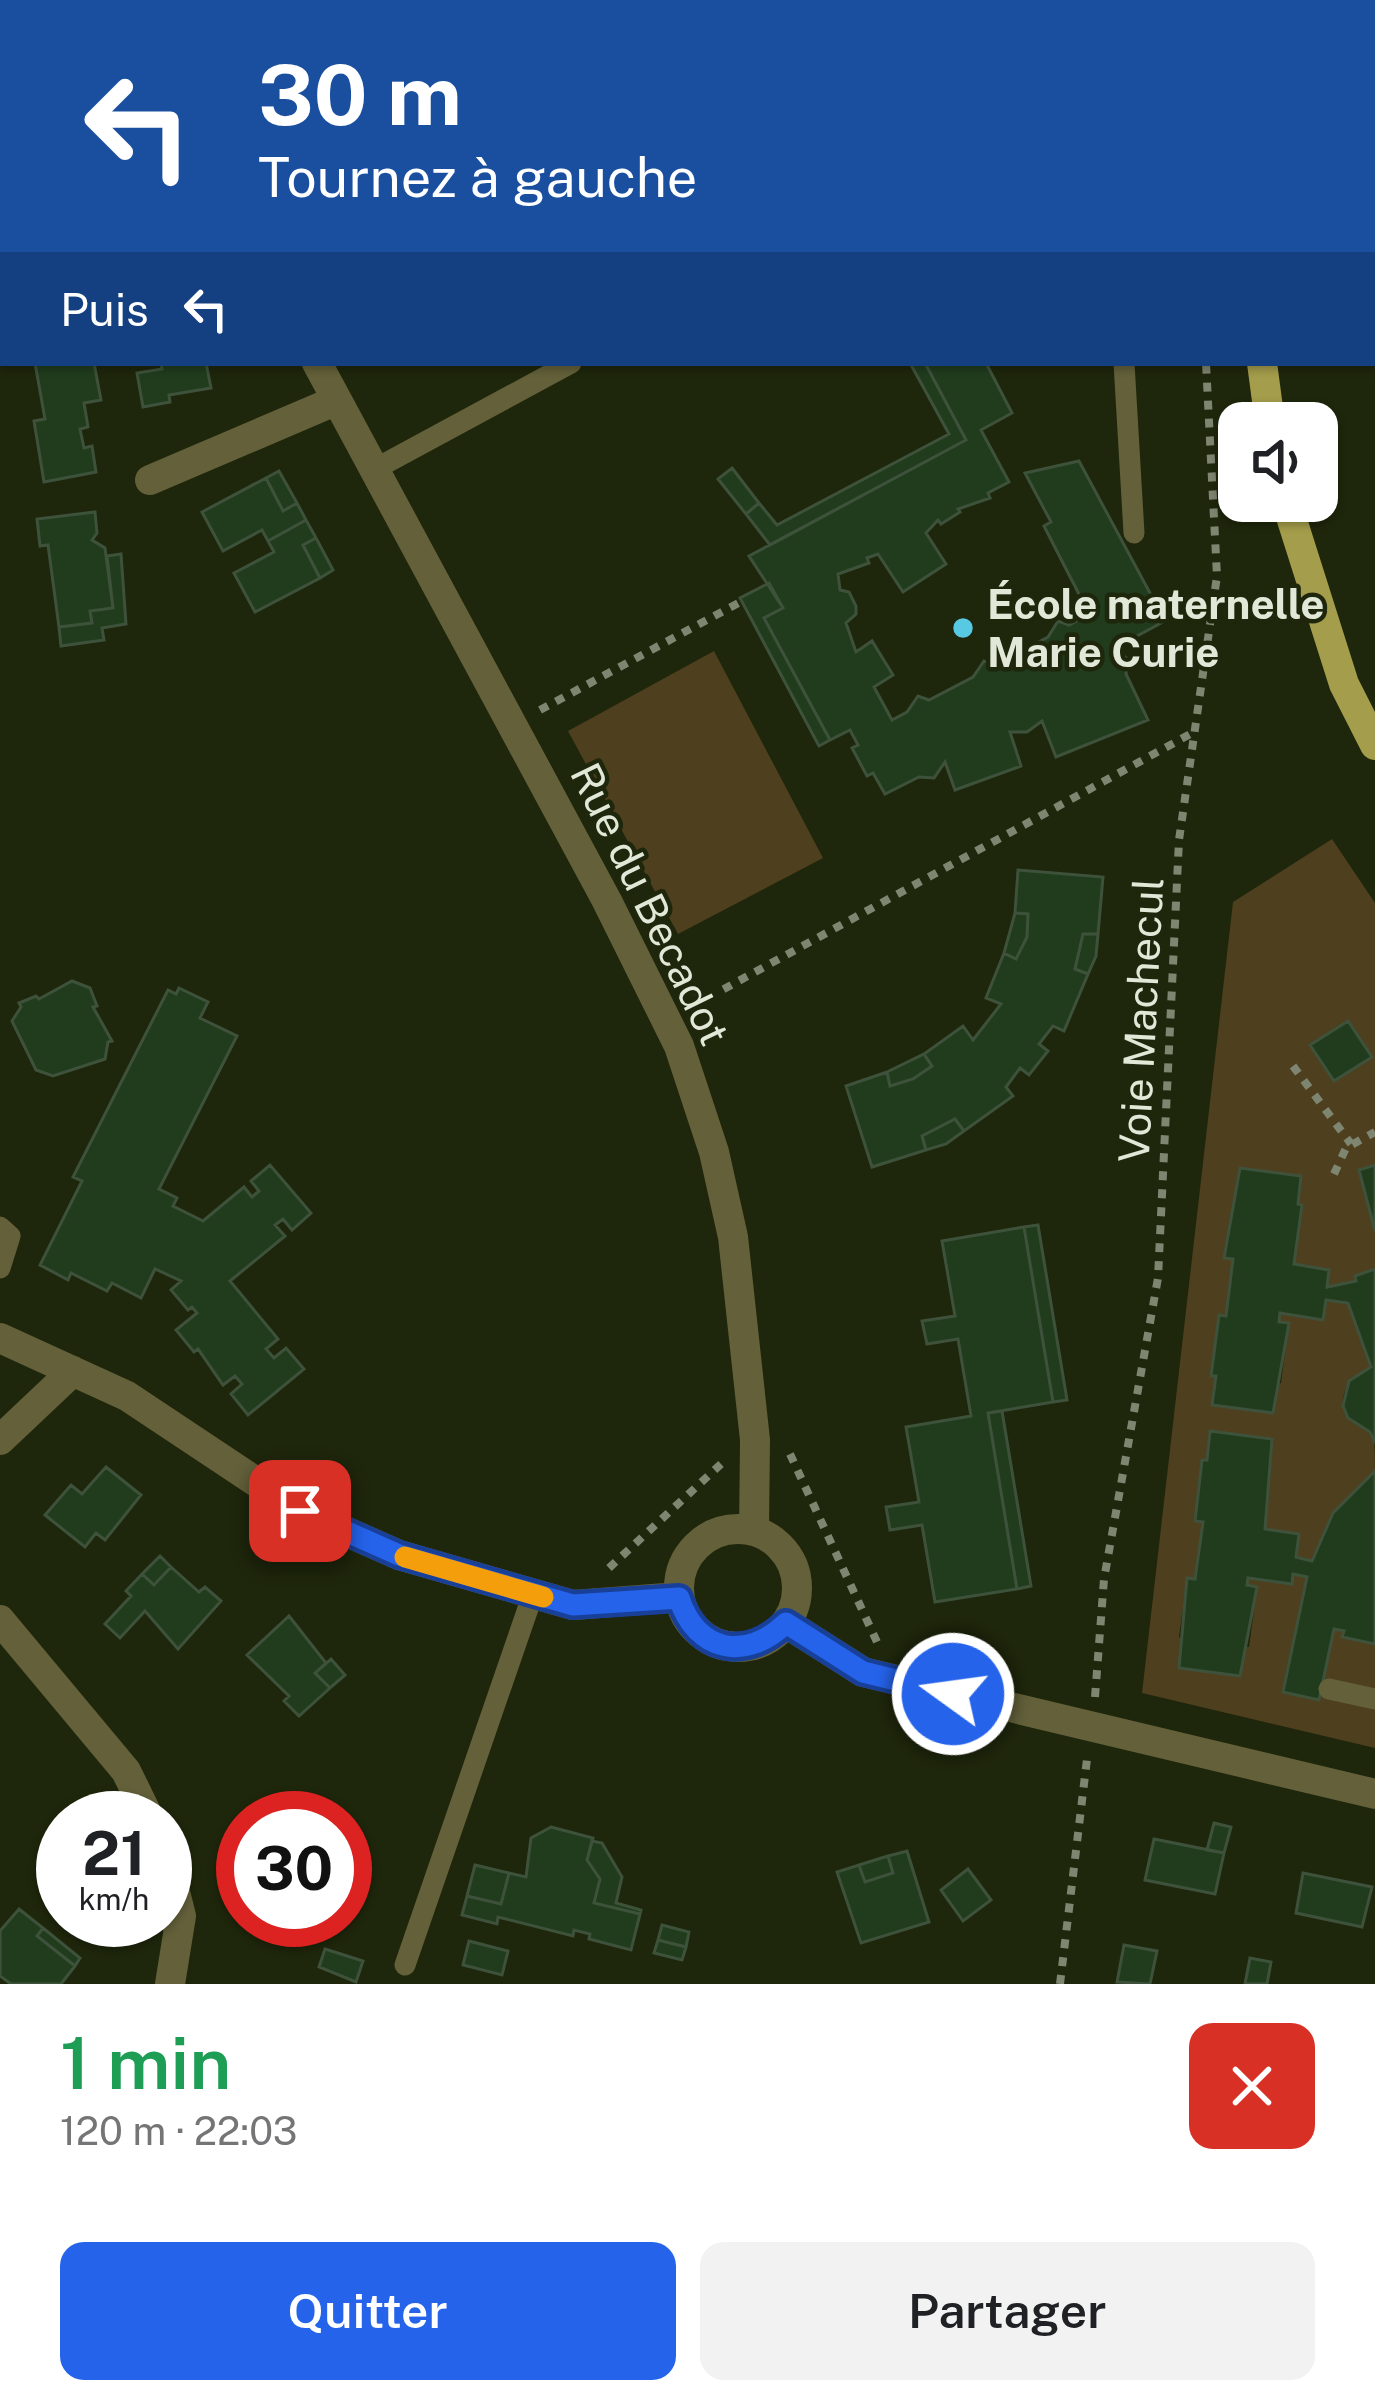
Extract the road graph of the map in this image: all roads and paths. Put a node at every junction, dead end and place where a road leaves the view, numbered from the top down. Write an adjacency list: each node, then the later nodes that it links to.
1 (318, 366): 6 (street, Rue du Becadot)
2 (565, 366): 8 (lane)
3 (1124, 366): 11 (lane)
4 (1206, 366): 14 (path, Voie Machecul)
5 (1262, 366): 7 (main road)
6 (335, 401): 8 (street, Rue du Becadot); 9 (street)
7 (1267, 402)
8 (375, 469): 13 (street, Rue du Becadot)
9 (150, 480)
10 (1293, 522): 15 (main road)
11 (1134, 533)
12 (742, 601): 13 (path)
13 (512, 725): 16 (street, Rue du Becadot)
14 (1195, 731): 16 (path); 35 (path, Voie Machecul)
15 (1375, 745)
16 (650, 983): 28 (street, Rue du Becadot)
17 (1294, 1066): 19 (path)
18 (1375, 1132): 19 (path)
19 (1352, 1144): 20 (path)
20 (1334, 1174)
21 (0, 1227): 22 (lane)
22 (0, 1268)
23 (0, 1339): 24 (street)
24 (73, 1371): 25 (street); 30 (street)
25 (0, 1440)
26 (785, 1443): 34 (path)
27 (723, 1462): 29 (path)
28 (754, 1531): 31 (street); 33 (street)
29 (604, 1570)
30 (533, 1594): 31 (street); 44 (lane)
31 (679, 1598): 33 (street)
32 (0, 1620): 41 (street)
33 (786, 1623): 42 (street)
34 (881, 1652)
35 (1097, 1677)
36 (1329, 1689): 38 (lane)
37 (1094, 1700): 39 (path)
38 (1375, 1700)
39 (1116, 1705)
40 (1088, 1744): 46 (path)
41 (136, 1791)
42 (1375, 1794)
43 (177, 1947): 45 (street)
44 (406, 1965)
45 (170, 1984)
46 (1060, 1984)

